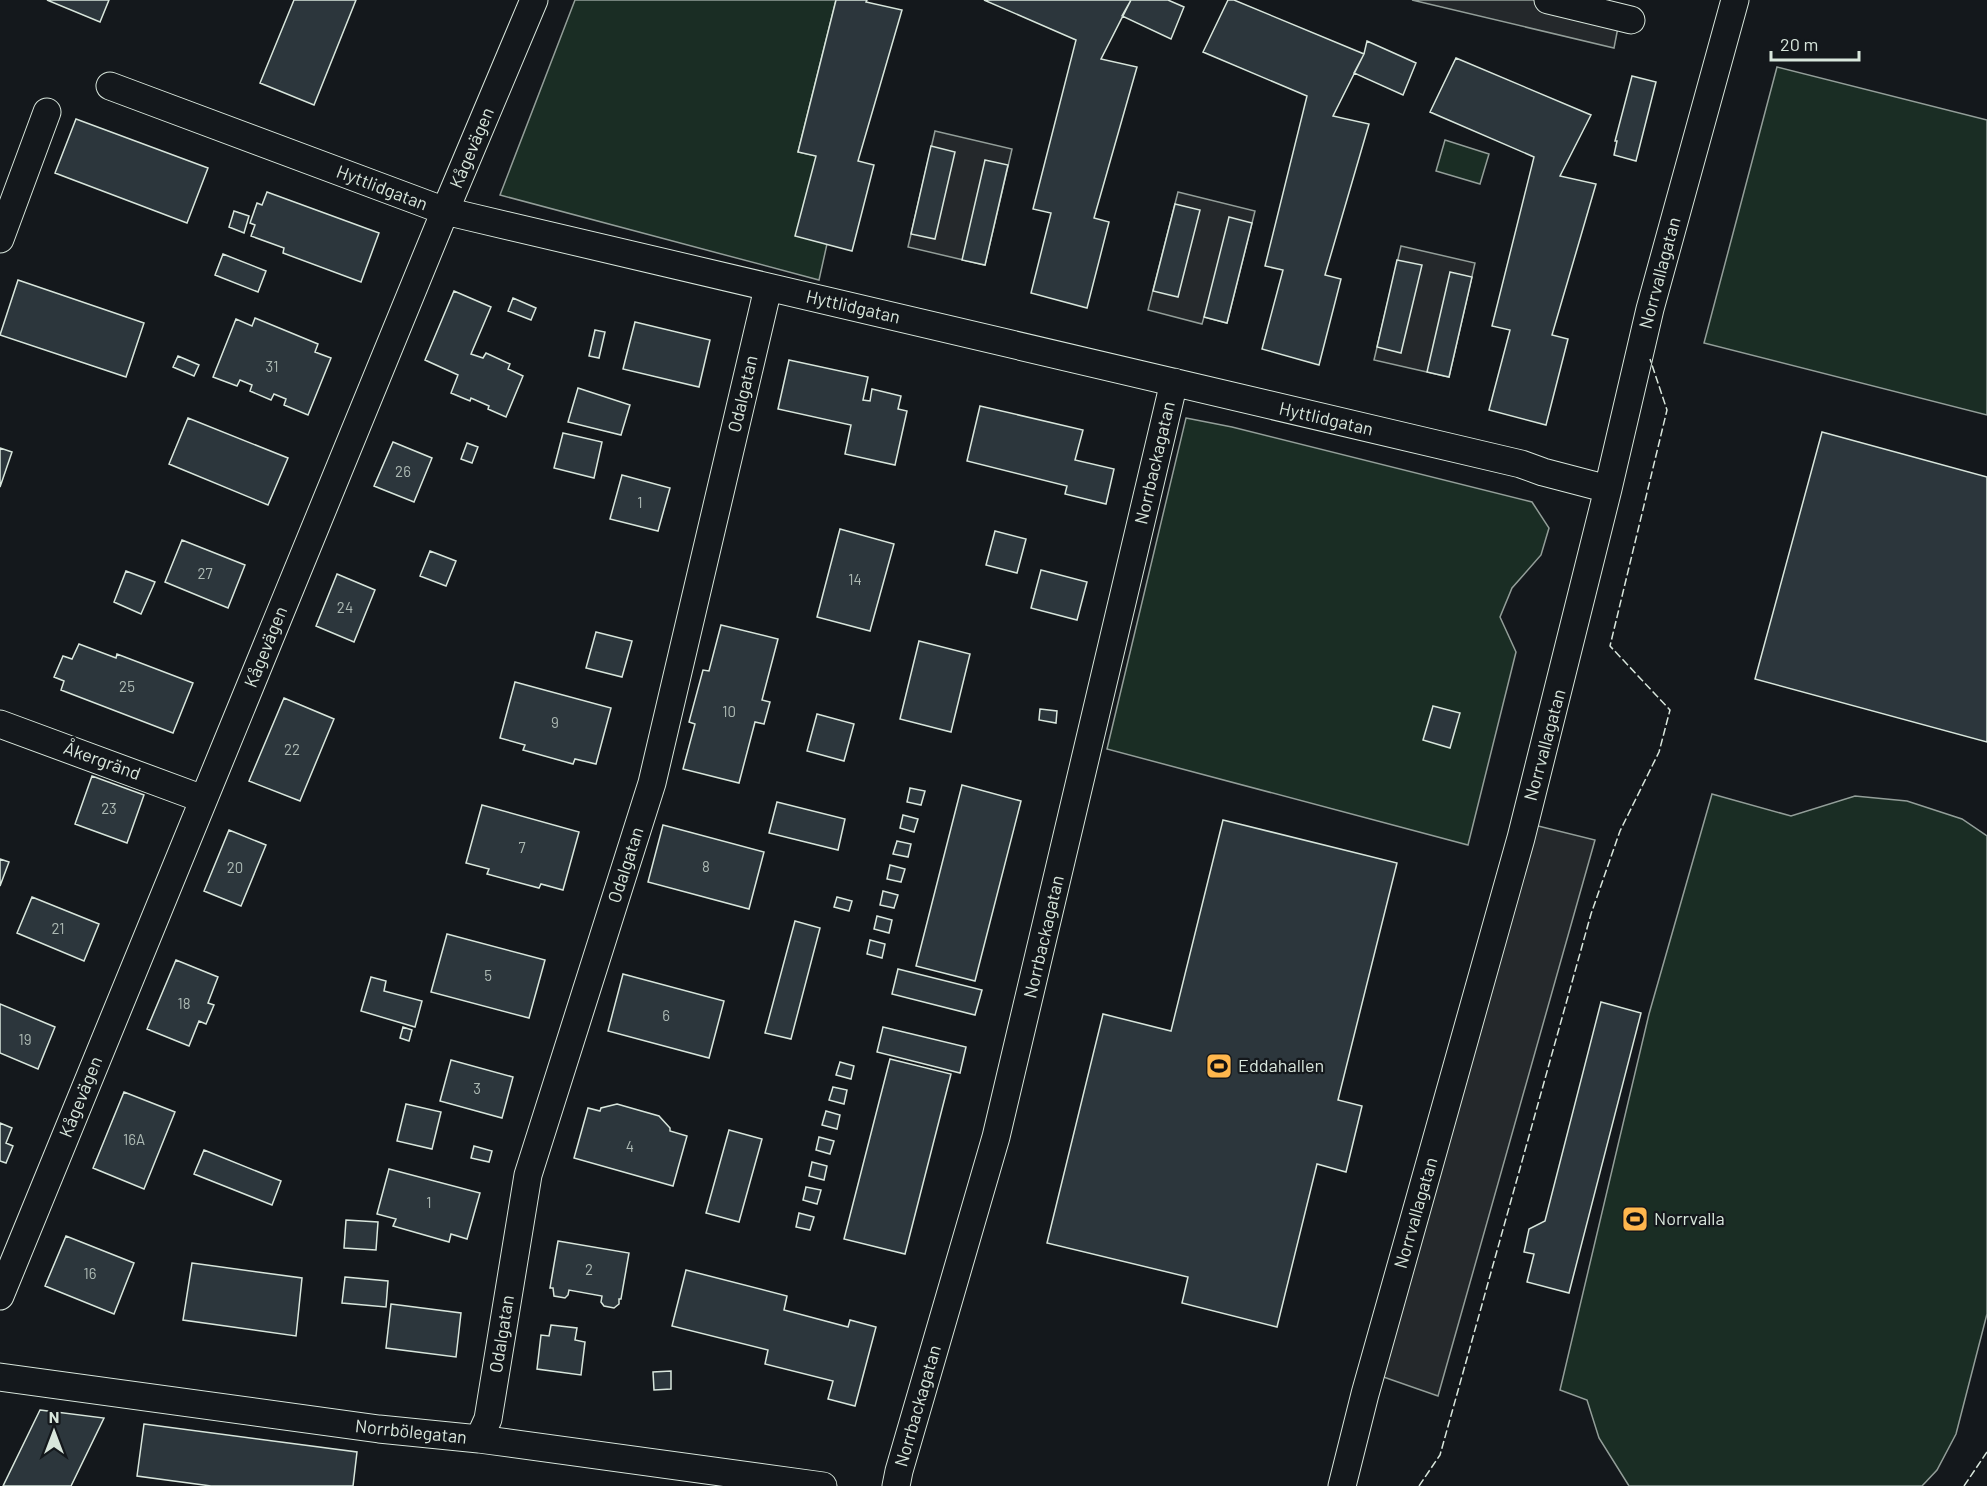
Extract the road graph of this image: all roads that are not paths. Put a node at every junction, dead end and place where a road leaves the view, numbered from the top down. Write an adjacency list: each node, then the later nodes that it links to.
1 (534, 0): 7 (street, Kågevägen)
2 (1548, 0): 4 (street)
3 (1735, 0): 11 (street, Norrvallagatan)
4 (1631, 20)
5 (110, 86): 7 (street, Hyttlidgatan)
6 (47, 112): 8 (street)
7 (445, 211): 9 (street, Hyttlidgatan); 13 (street, Kågevägen)
8 (0, 239)
9 (768, 288): 10 (street, Hyttlidgatan); 16 (street, Odalgatan)
10 (1174, 382): 11 (street, Hyttlidgatan); 18 (street, Norrbackagatan)
11 (1608, 489): 19 (street, Norrvallagatan)
12 (0, 724): 13 (street, Åkergränd)
13 (203, 799): 14 (street, Kågevägen)
14 (0, 1296)
15 (0, 1377): 16 (street, Norrbölegatan)
16 (479, 1439): 17 (street, Norrbölegatan)
17 (823, 1486)
18 (896, 1486)
19 (1342, 1486)

